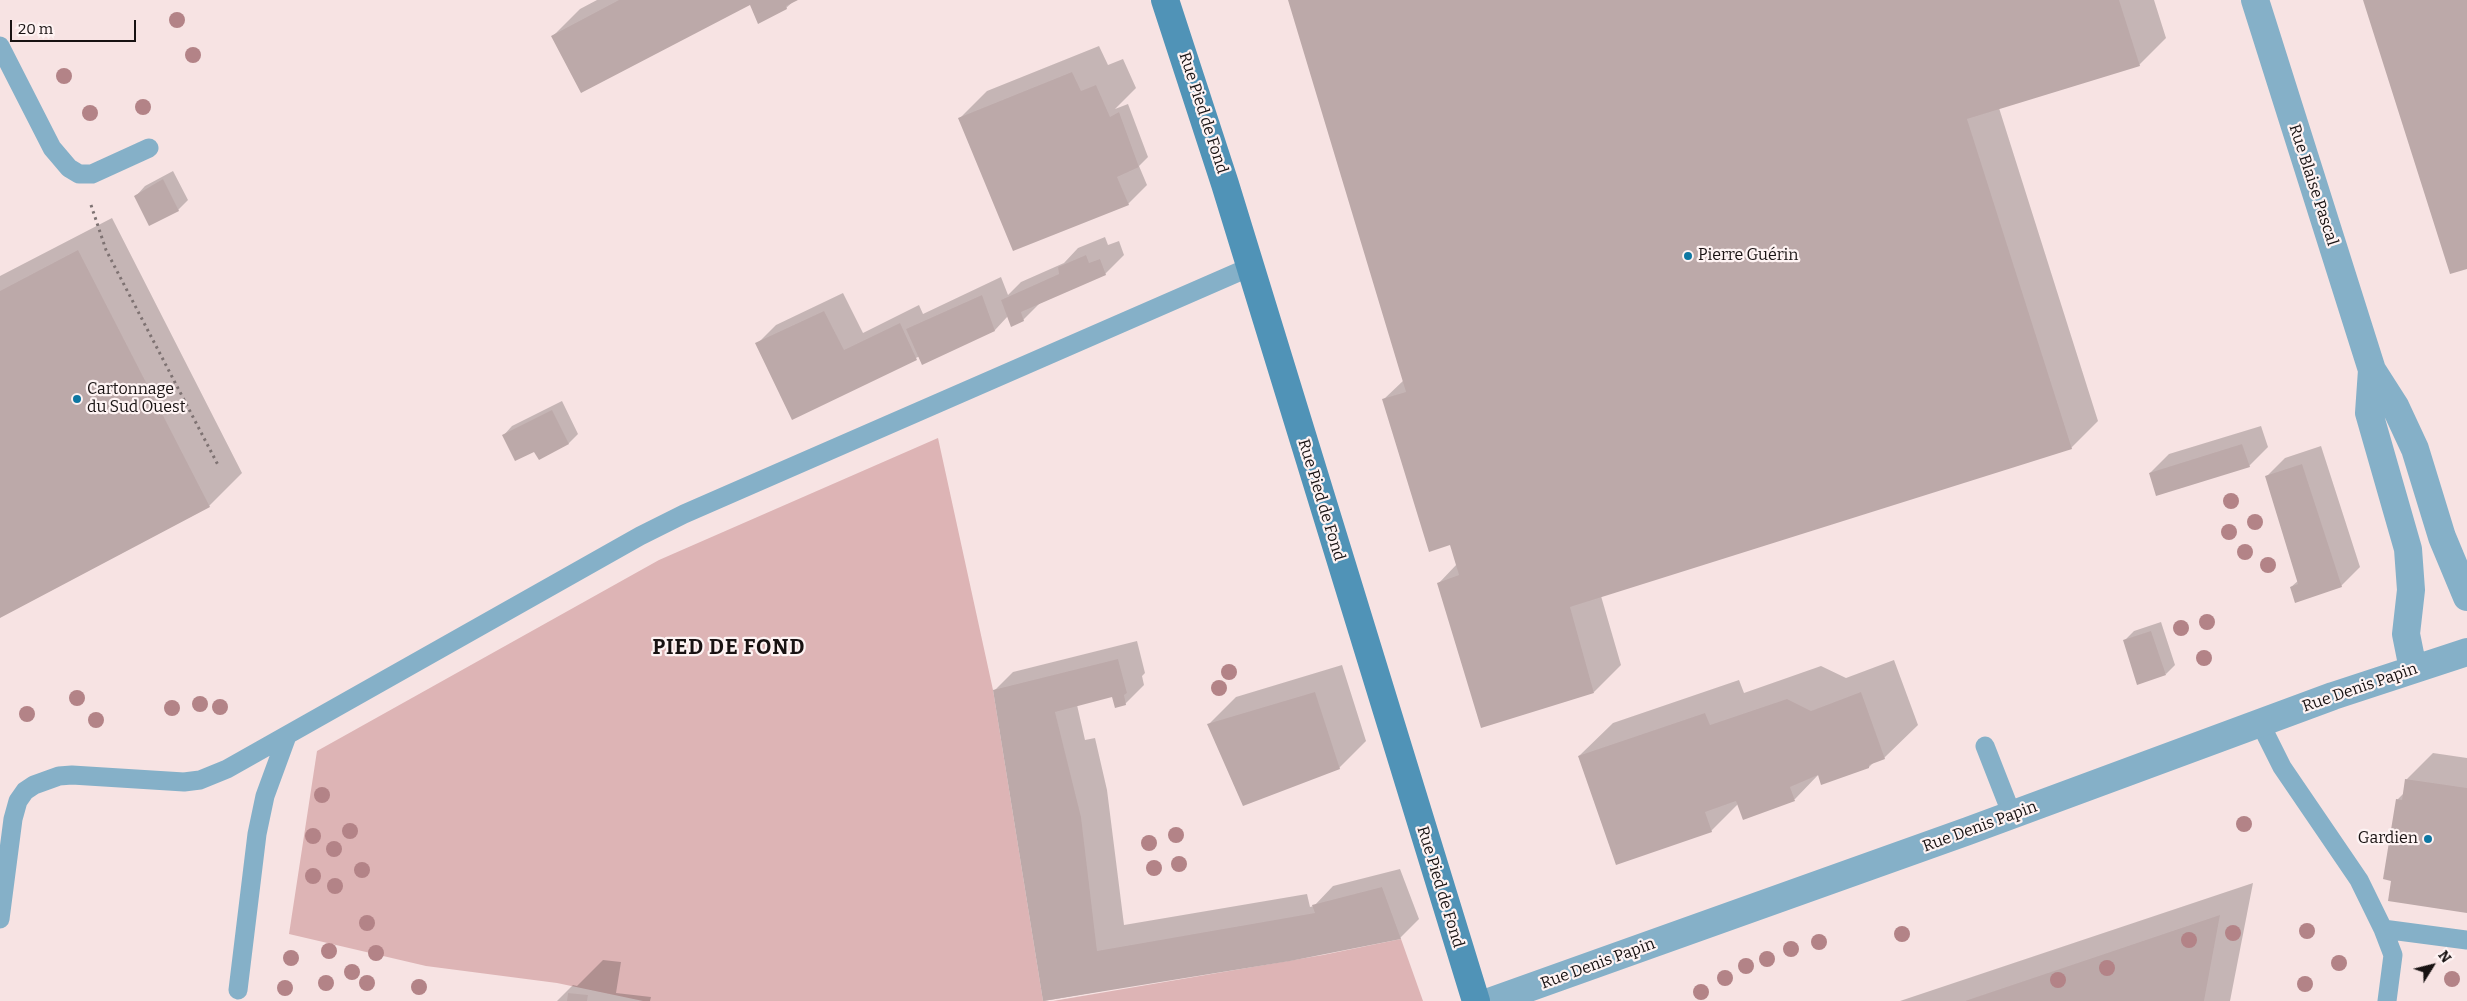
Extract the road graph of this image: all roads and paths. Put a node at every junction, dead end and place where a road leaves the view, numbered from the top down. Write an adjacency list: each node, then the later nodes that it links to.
1 (1165, 0): 6 (main road, Rue Pied de Fond)
2 (2255, 0): 7 (street, Rue Blaise Pascal)
3 (0, 46): 5 (lane)
4 (149, 148): 5 (lane)
5 (79, 174): 8 (path)
6 (1250, 267): 13 (lane); 20 (main road, Rue Pied de Fond)
7 (2372, 370): 9 (street, Rue Blaise Pascal); 11 (street, Rue Blaise Pascal)
8 (218, 465)
9 (2467, 597)
10 (2467, 652): 11 (street, Rue Denis Papin)
11 (2413, 669): 12 (street, Rue Denis Papin)
12 (2260, 723): 15 (street, Rue Denis Papin); 17 (lane)
13 (287, 736): 16 (lane); 19 (lane)
14 (1985, 746): 15 (lane)
15 (2012, 815): 21 (street, Rue Denis Papin)
16 (0, 919)
17 (2383, 929): 18 (lane); 22 (lane)
18 (2467, 940)
19 (238, 990)
20 (1476, 1001)
21 (1492, 1001)
22 (2387, 1001)

